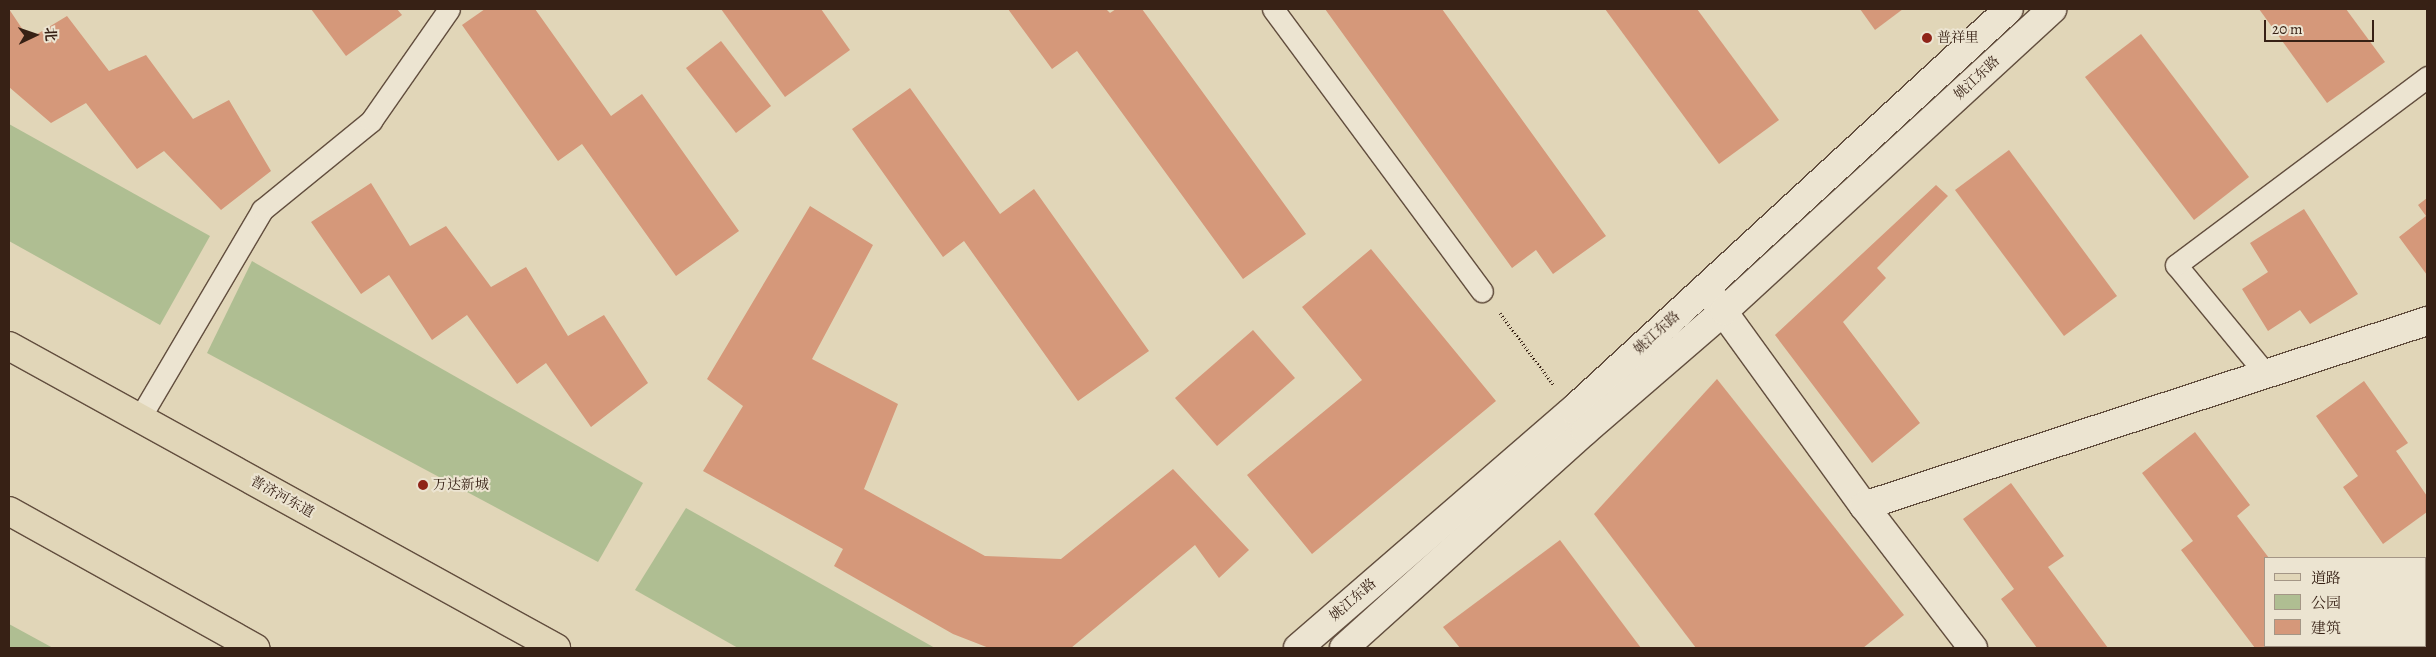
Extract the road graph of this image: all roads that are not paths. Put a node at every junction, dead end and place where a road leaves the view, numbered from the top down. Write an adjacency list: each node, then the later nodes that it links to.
1 (449, 9): 12 (lane)
2 (1273, 9): 7 (lane)
3 (2008, 9): 6 (street, 姚江东路)
4 (2052, 9): 8 (street, 姚江东路)
5 (2427, 77): 11 (lane)
6 (1706, 288): 8 (street); 17 (street, 姚江东路)
7 (1482, 291)
8 (1724, 311): 13 (street); 18 (street, 姚江东路)
9 (2427, 321): 11 (street)
10 (9, 346): 12 (main road, 普济河东道)
11 (2266, 374): 13 (street)
12 (139, 419): 16 (main road, 普济河东道)
13 (1864, 506): 19 (street)
14 (9, 511): 15 (main road)
15 (255, 648)
16 (556, 648)
17 (1298, 648)
18 (1344, 648)
19 (1973, 648)

